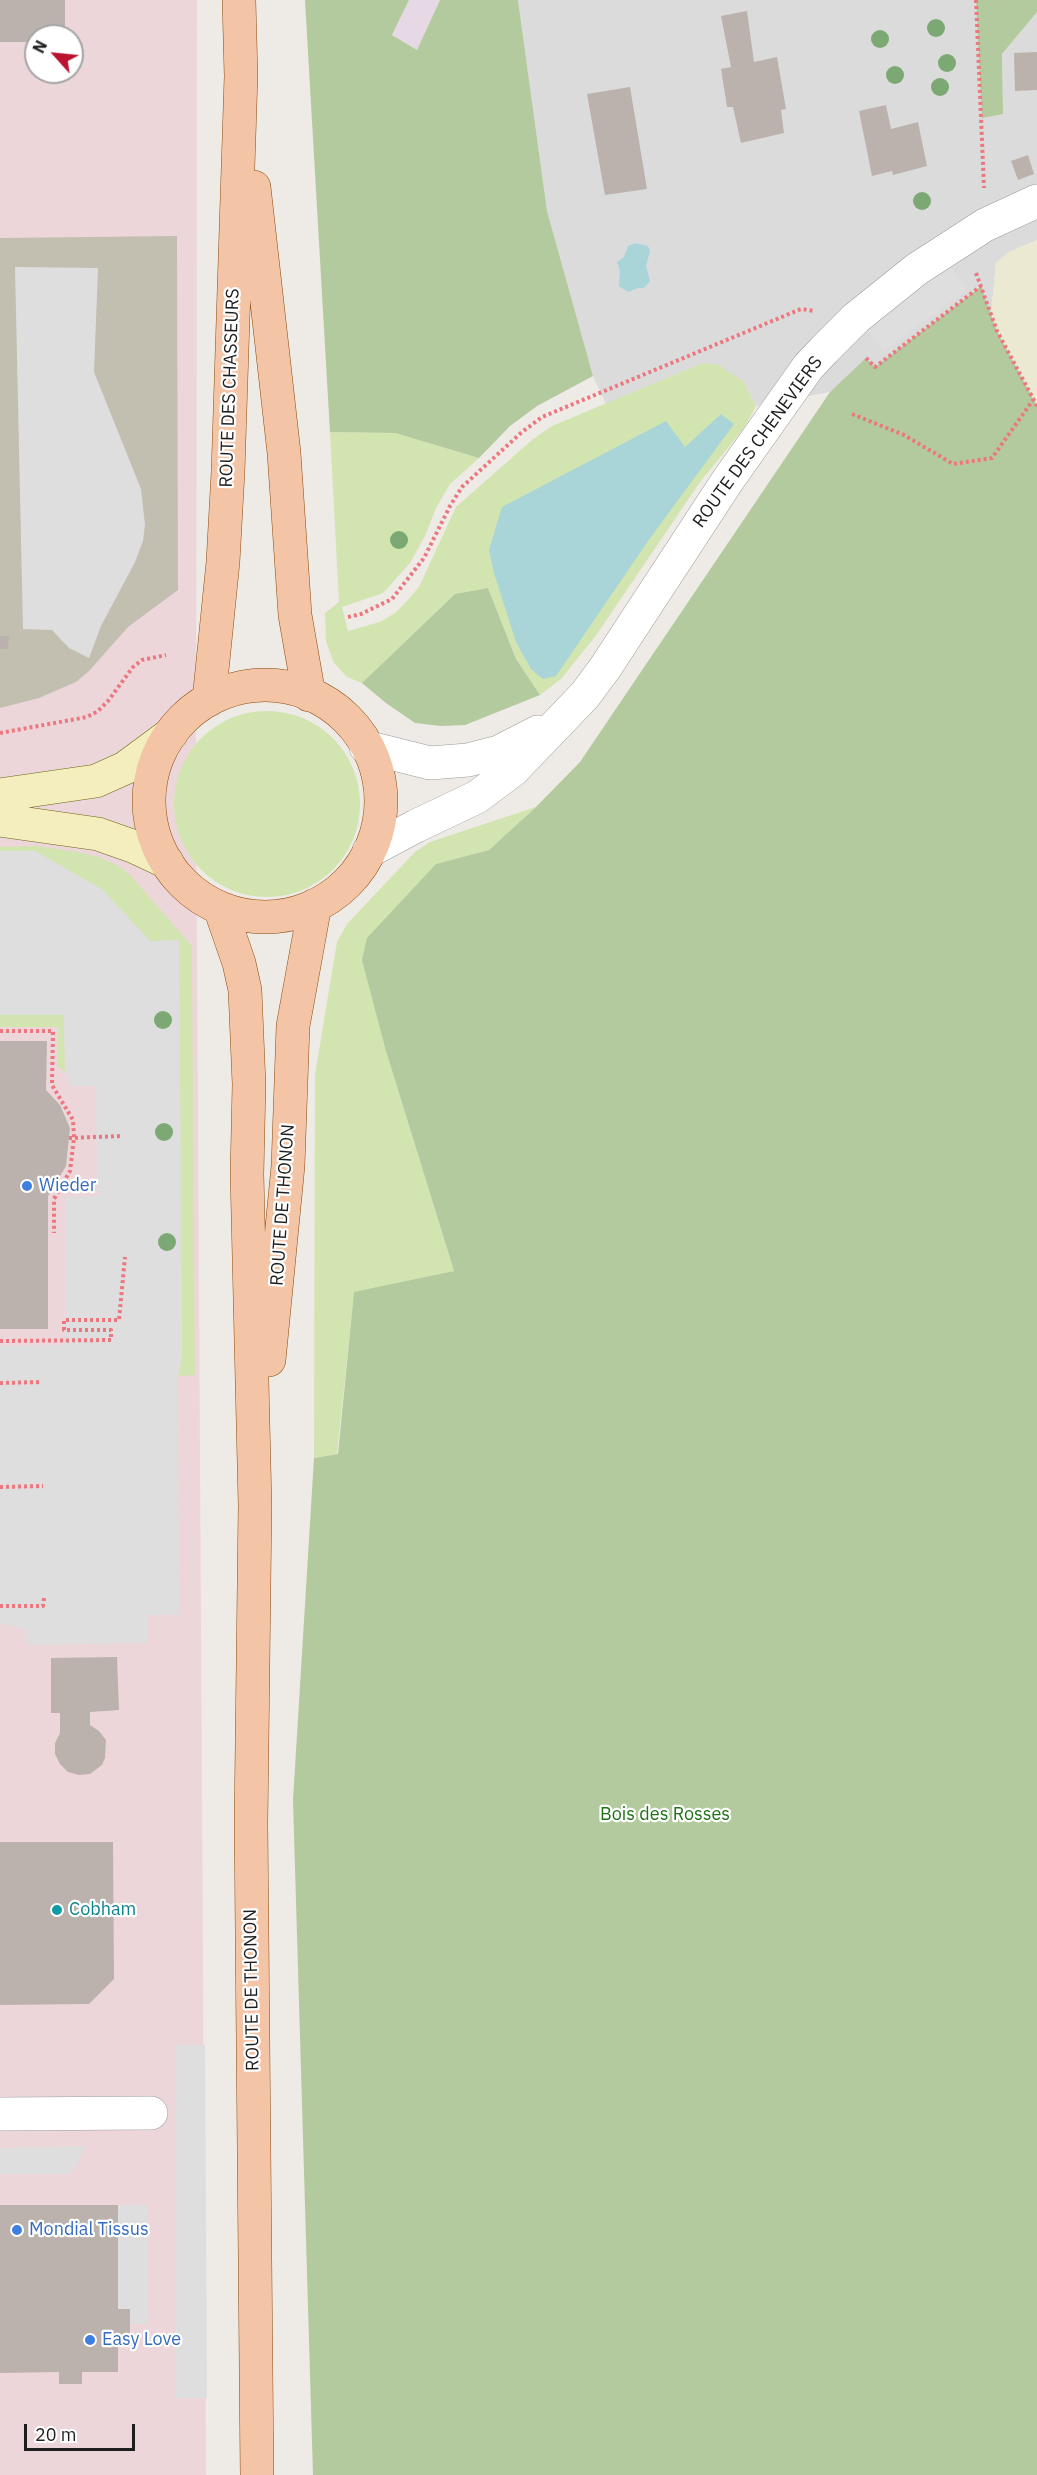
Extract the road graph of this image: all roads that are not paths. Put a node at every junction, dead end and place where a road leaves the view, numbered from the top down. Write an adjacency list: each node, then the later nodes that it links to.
1 (239, 0): 2 (main road, ROUTE DES CHASSEURS)
2 (241, 76): 4 (main road, ROUTE DES CHASSEURS); 5 (main road, ROUTE DES CHASSEURS)
3 (1037, 201): 6 (street, ROUTE DES CHENEVIERS)
4 (309, 695): 5 (main road); 8 (main road)
5 (209, 700): 7 (main road)
6 (563, 718): 8 (street, ROUTE DES CHENEVIERS); 11 (street, ROUTE DES CHENEVIERS)
7 (171, 734): 9 (street); 12 (main road)
8 (366, 747): 11 (main road)
9 (0, 795)
10 (0, 820): 12 (street)
11 (369, 851): 13 (main road)
12 (167, 862): 14 (main road)
13 (315, 905): 14 (main road); 15 (main road, ROUTE DE THONON)
14 (220, 909): 15 (main road, ROUTE DE THONON)
15 (255, 1505): 18 (main road, ROUTE DE THONON)
16 (151, 2113): 17 (street)
17 (0, 2114)
18 (256, 2475)

